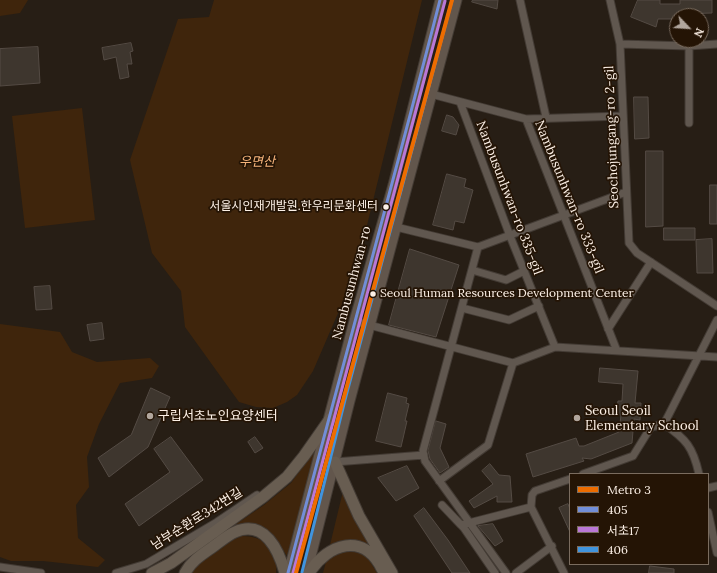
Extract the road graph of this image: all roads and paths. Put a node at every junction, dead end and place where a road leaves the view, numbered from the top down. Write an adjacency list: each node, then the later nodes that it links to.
1 (440, 0): 26 (main road, Nambusunhwan-ro)
2 (457, 0): 8 (main road)
3 (520, 0): 11 (street)
4 (610, 0): 5 (street, Seochojungang-ro 2-gil)
5 (620, 44): 6 (street); 10 (street, Seochojungang-ro 2-gil)
6 (669, 45)
7 (689, 48): 13 (street)
8 (431, 94): 9 (street, Nambusunhwan-ro 333-gil); 16 (main road)
9 (460, 102): 12 (street, Nambusunhwan-ro 333-gil); 17 (street, Nambusunhwan-ro 335-gil)
10 (623, 116): 11 (street, Nambusunhwan-ro 333-gil); 14 (street, Seochojungang-ro 2-gil)
11 (546, 117): 12 (street, Nambusunhwan-ro 333-gil)
12 (526, 119): 15 (street, Nambusunhwan-ro 333-gil)
13 (689, 123)
14 (626, 192): 15 (street); 19 (street, Seochojungang-ro 2-gil)
15 (563, 215): 17 (street); 28 (street, Nambusunhwan-ro 333-gil)
16 (396, 227): 18 (street); 27 (main road)
17 (510, 236): 18 (street); 21 (street, Nambusunhwan-ro 335-gil)
18 (478, 247): 20 (street)
19 (651, 262): 23 (street, Seochojungang-ro 2-gil); 28 (street)
20 (472, 270): 21 (street); 24 (street)
21 (524, 271): 22 (street, Nambusunhwan-ro 335-gil)
22 (539, 306): 24 (street); 30 (street, Nambusunhwan-ro 335-gil)
23 (717, 306)
24 (462, 308): 29 (street)
25 (717, 320): 32 (street)
26 (354, 321): 27 (street); 35 (main road, Nambusunhwan-ro)
27 (370, 326): 29 (street); 38 (main road)
28 (608, 329): 31 (street, Nambusunhwan-ro 333-gil)
29 (452, 347): 34 (street); 37 (street)
30 (556, 347): 31 (street); 34 (street)
31 (616, 351): 32 (street)
32 (698, 356): 33 (street); 36 (street)
33 (717, 357)
34 (513, 363): 43 (street)
35 (330, 419): 41 (highway); 55 (main road, Nambusunhwan-ro)
36 (664, 424): 39 (street); 40 (street)
37 (424, 455): 38 (street); 43 (street)
38 (335, 462): 56 (main road); 58 (highway)
39 (586, 473)
40 (700, 473)
41 (287, 477): 51 (street, 남부순환로342번길); 52 (highway)
42 (569, 479): 44 (street)
43 (439, 481): 46 (street)
44 (531, 507): 46 (street); 47 (street)
45 (709, 517): 48 (street)
46 (469, 523): 59 (street); 60 (street)
47 (552, 546): 61 (street); 62 (street)
48 (717, 553)
49 (0, 567): 50 (street)
50 (41, 573)
51 (116, 573)
52 (152, 573)
53 (186, 573): 54 (highway)
54 (285, 573)
55 (288, 573)
56 (308, 573): 57 (highway)
57 (384, 573)
58 (392, 573)
59 (495, 573)
60 (506, 573)
61 (516, 573)
62 (564, 573)

